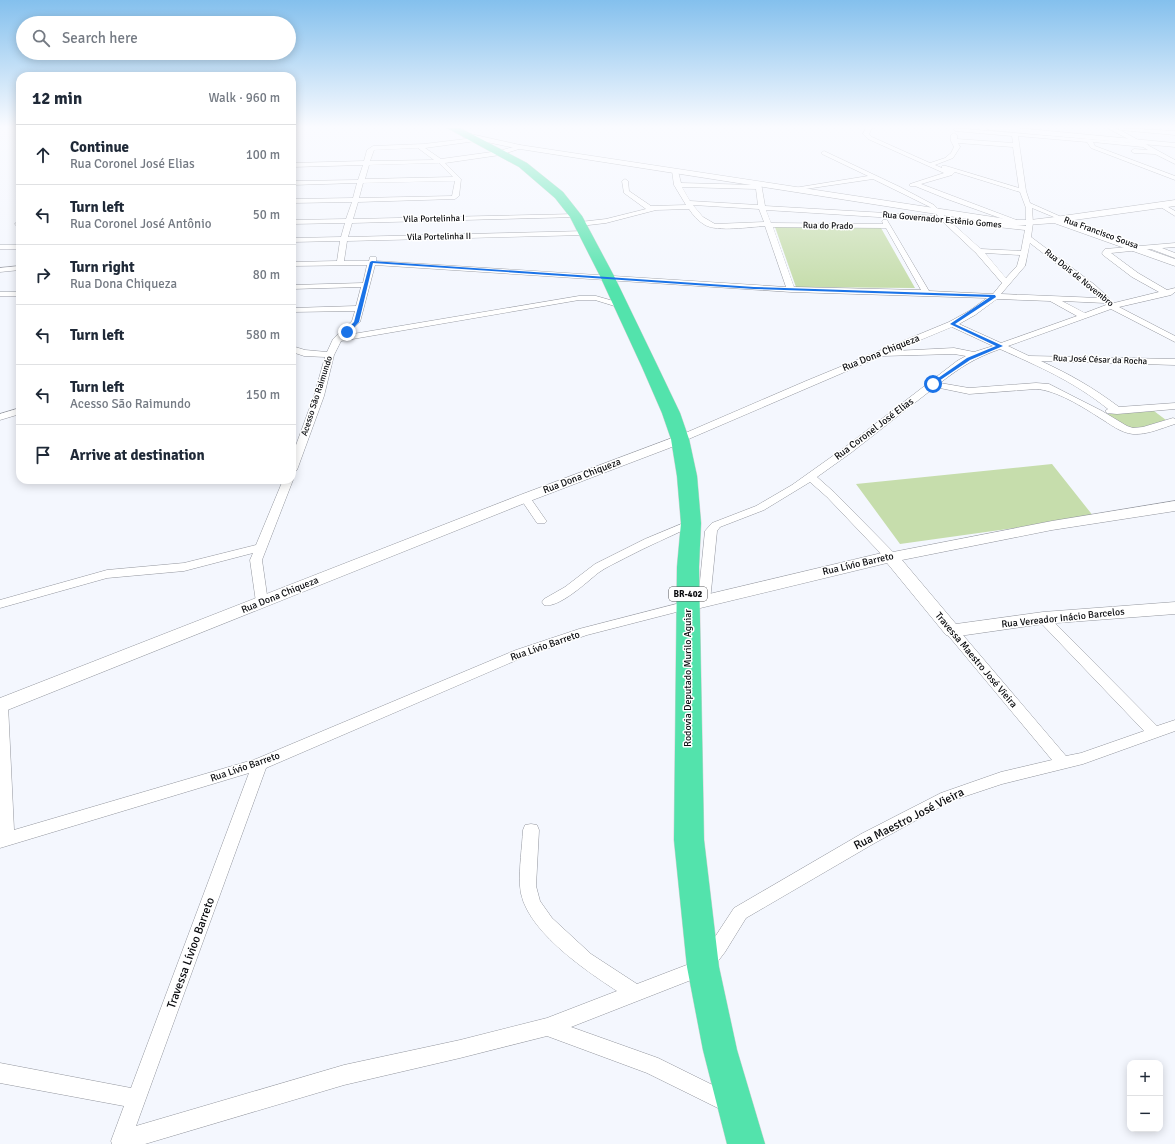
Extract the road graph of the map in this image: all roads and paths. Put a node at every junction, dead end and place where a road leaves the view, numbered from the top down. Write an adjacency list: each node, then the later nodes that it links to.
1 (381, 181): 12 (street)
2 (458, 181): 20 (street)
3 (543, 181): 34 (highway, Rodovia Deputado Murilo Aguiar / BR-402)
4 (625, 181): 27 (street)
5 (676, 181): 15 (street)
6 (733, 181): 16 (street)
7 (846, 181): 18 (street)
8 (883, 181): 17 (street)
9 (924, 181): 14 (street)
10 (990, 181): 19 (street)
11 (1022, 181): 19 (street, Rua Dona Chiqueza)
12 (361, 182): 13 (street); 20 (street)
13 (296, 183)
14 (915, 184): 17 (street); 37 (street, Rua Dois de Novembro)
15 (677, 185): 16 (street); 23 (street)
16 (759, 186): 18 (street); 26 (street)
17 (898, 188): 30 (street)
18 (794, 190): 30 (street)
19 (1023, 191): 25 (street, Rua Dona Chiqueza)
20 (355, 200): 21 (street); 32 (street)
21 (296, 201)
22 (1175, 203): 24 (street)
23 (689, 205): 26 (street, Rua Governador Estênio Gomes); 27 (street, Rua Governador Estênio Gomes); 35 (street, Rua do Prado)
24 (1161, 205): 29 (street); 31 (street)
25 (1028, 206): 31 (street, Rua Francisco Sousa); 37 (street, Rua Dona Chiqueza)
26 (762, 207): 28 (street, Rua Governador Estênio Gomes); 35 (street)
27 (653, 209): 34 (street, Rua Governador Estênio Gomes)
28 (881, 214): 30 (street, Rua Governador Estênio Gomes); 36 (street)
29 (1175, 214)
30 (942, 215): 37 (street); 45 (street)
31 (1059, 220): 37 (street); 44 (street, Rua Francisco Sousa)
32 (349, 221): 33 (street, Vila Portelinha I); 34 (street, Vila Portelinha I); 38 (street)
33 (296, 224)
34 (580, 224): 38 (street, Vila Portelinha II); 57 (highway, Rodovia Deputado Murilo Aguiar / BR-402)
35 (768, 225): 36 (street, Rua do Prado); 61 (street)
36 (888, 226): 62 (street)
37 (1027, 228): 47 (street, Rua Dona Chiqueza); 68 (street, Rua Dois de Novembro)
38 (344, 239): 39 (street, Vila Portelinha II); 50 (street)
39 (296, 240)
40 (1175, 245): 41 (street)
41 (1163, 246): 44 (street); 46 (street)
42 (0, 247): 43 (street)
43 (16, 247)
44 (1143, 248): 48 (street, Rua Francisco Sousa); 49 (street, Rua Francisco Sousa); 54 (street, Rua Francisco Sousa); 63 (street)
45 (979, 251): 47 (street); 58 (street)
46 (1175, 251)
47 (1024, 253): 58 (street, Rua Dona Chiqueza)
48 (1175, 256)
49 (1175, 260)
50 (340, 261): 51 (street); 53 (street)
51 (372, 261): 57 (street); 59 (street, Acesso São Raimundo)
52 (16, 262): 56 (street)
53 (296, 263)
54 (1175, 263)
55 (16, 269): 56 (street)
56 (5, 270)
57 (610, 277): 61 (street); 69 (highway, Rodovia Deputado Murilo Aguiar / BR-402)
58 (1006, 283): 66 (street, Rua Dona Chiqueza)
59 (366, 285): 60 (street); 70 (street, Acesso São Raimundo)
60 (296, 287)
61 (791, 290): 62 (street)
62 (926, 293): 66 (street)
63 (1172, 293): 68 (street, Rua Coronel José Elias)
64 (0, 294): 65 (street)
65 (16, 294)
66 (995, 296): 67 (street); 73 (street, Rua Dona Chiqueza)
67 (1050, 298): 68 (street); 72 (street)
68 (1107, 305): 72 (street, Rua Coronel José Elias); 75 (street, Rua Dois de Novembro); 77 (street)
69 (621, 306): 74 (street); 92 (highway, Rodovia Deputado Murilo Aguiar / BR-402)
70 (360, 308): 71 (street); 74 (street, Acesso São Raimundo)
71 (296, 310)
72 (1084, 316): 76 (street, Rua Coronel José Elias)
73 (952, 324): 76 (street); 79 (street, Rua Dona Chiqueza)
74 (339, 338): 80 (street, Acesso São Raimundo)
75 (1175, 338)
76 (1000, 346): 81 (street, Rua Coronel José Elias); 82 (street)
77 (1175, 347)
78 (296, 350): 80 (street)
79 (879, 354): 81 (street); 92 (street, Rua Dona Chiqueza)
80 (330, 355): 93 (street, Acesso São Raimundo)
81 (975, 356): 84 (street, Rua Coronel José Elias)
82 (1026, 357): 83 (street, Rua José César da Rocha); 87 (street)
83 (1175, 362)
84 (933, 384): 89 (street); 94 (street, Rua Coronel José Elias)
85 (1175, 406): 86 (street)
86 (1156, 408): 87 (street); 91 (street)
87 (1117, 411): 89 (street)
88 (16, 413): 90 (street)
89 (1099, 413): 91 (street)
90 (0, 417)
91 (1174, 422)
92 (680, 439): 97 (street, Rua Dona Chiqueza); 101 (highway, Rodovia Deputado Murilo Aguiar / BR-402)
93 (296, 459)
94 (811, 477): 103 (street); 106 (street, Rua Coronel José Elias)
95 (286, 484): 102 (street)
96 (1175, 496): 99 (street, Rua Lívio Barreto)
97 (525, 498): 100 (street); 104 (street, Rua Dona Chiqueza)
98 (1175, 506): 99 (street, Rua Lívio Barreto)
99 (1109, 515): 103 (street, Rua Lívio Barreto)
100 (541, 521)
101 (691, 523): 105 (street); 106 (highway, Rodovia Deputado Murilo Aguiar / BR-402)
102 (261, 547): 104 (street); 107 (street)
103 (890, 556): 106 (street, Rua Lívio Barreto); 110 (street, Travessa Maestro José Vieira)
104 (262, 602): 111 (street, Rua Dona Chiqueza)
105 (548, 602)
106 (696, 603): 114 (street, Rua Lívio Barreto); 117 (highway, Rodovia Deputado Murilo Aguiar / BR-402)
107 (0, 604)
108 (1175, 608): 109 (street, Rua Vereador Inácio Barcelos)
109 (1043, 618): 110 (street, Rua Vereador Inácio Barcelos); 112 (street)
110 (952, 631): 113 (street, Travessa Maestro José Vieira)
111 (1, 705): 116 (street)
112 (1169, 729): 113 (street, Rua Maestro José Vieira)
113 (1063, 763): 117 (street, Rua Maestro José Vieira)
114 (260, 764): 116 (street, Rua Lívio Barreto); 121 (street, Travessa Lívioo Barreto)
115 (531, 830): 118 (street)
116 (3, 840)
117 (703, 967): 118 (street); 122 (highway, Rodovia Deputado Murilo Aguiar / BR-402)
118 (635, 993): 119 (street)
119 (547, 1027): 121 (street, Travessa Lívioo Barreto); 122 (street)
120 (0, 1073): 121 (street)
121 (137, 1099)
122 (736, 1107): 123 (highway, Rodovia Deputado Murilo Aguiar / BR-402)
123 (746, 1144)

